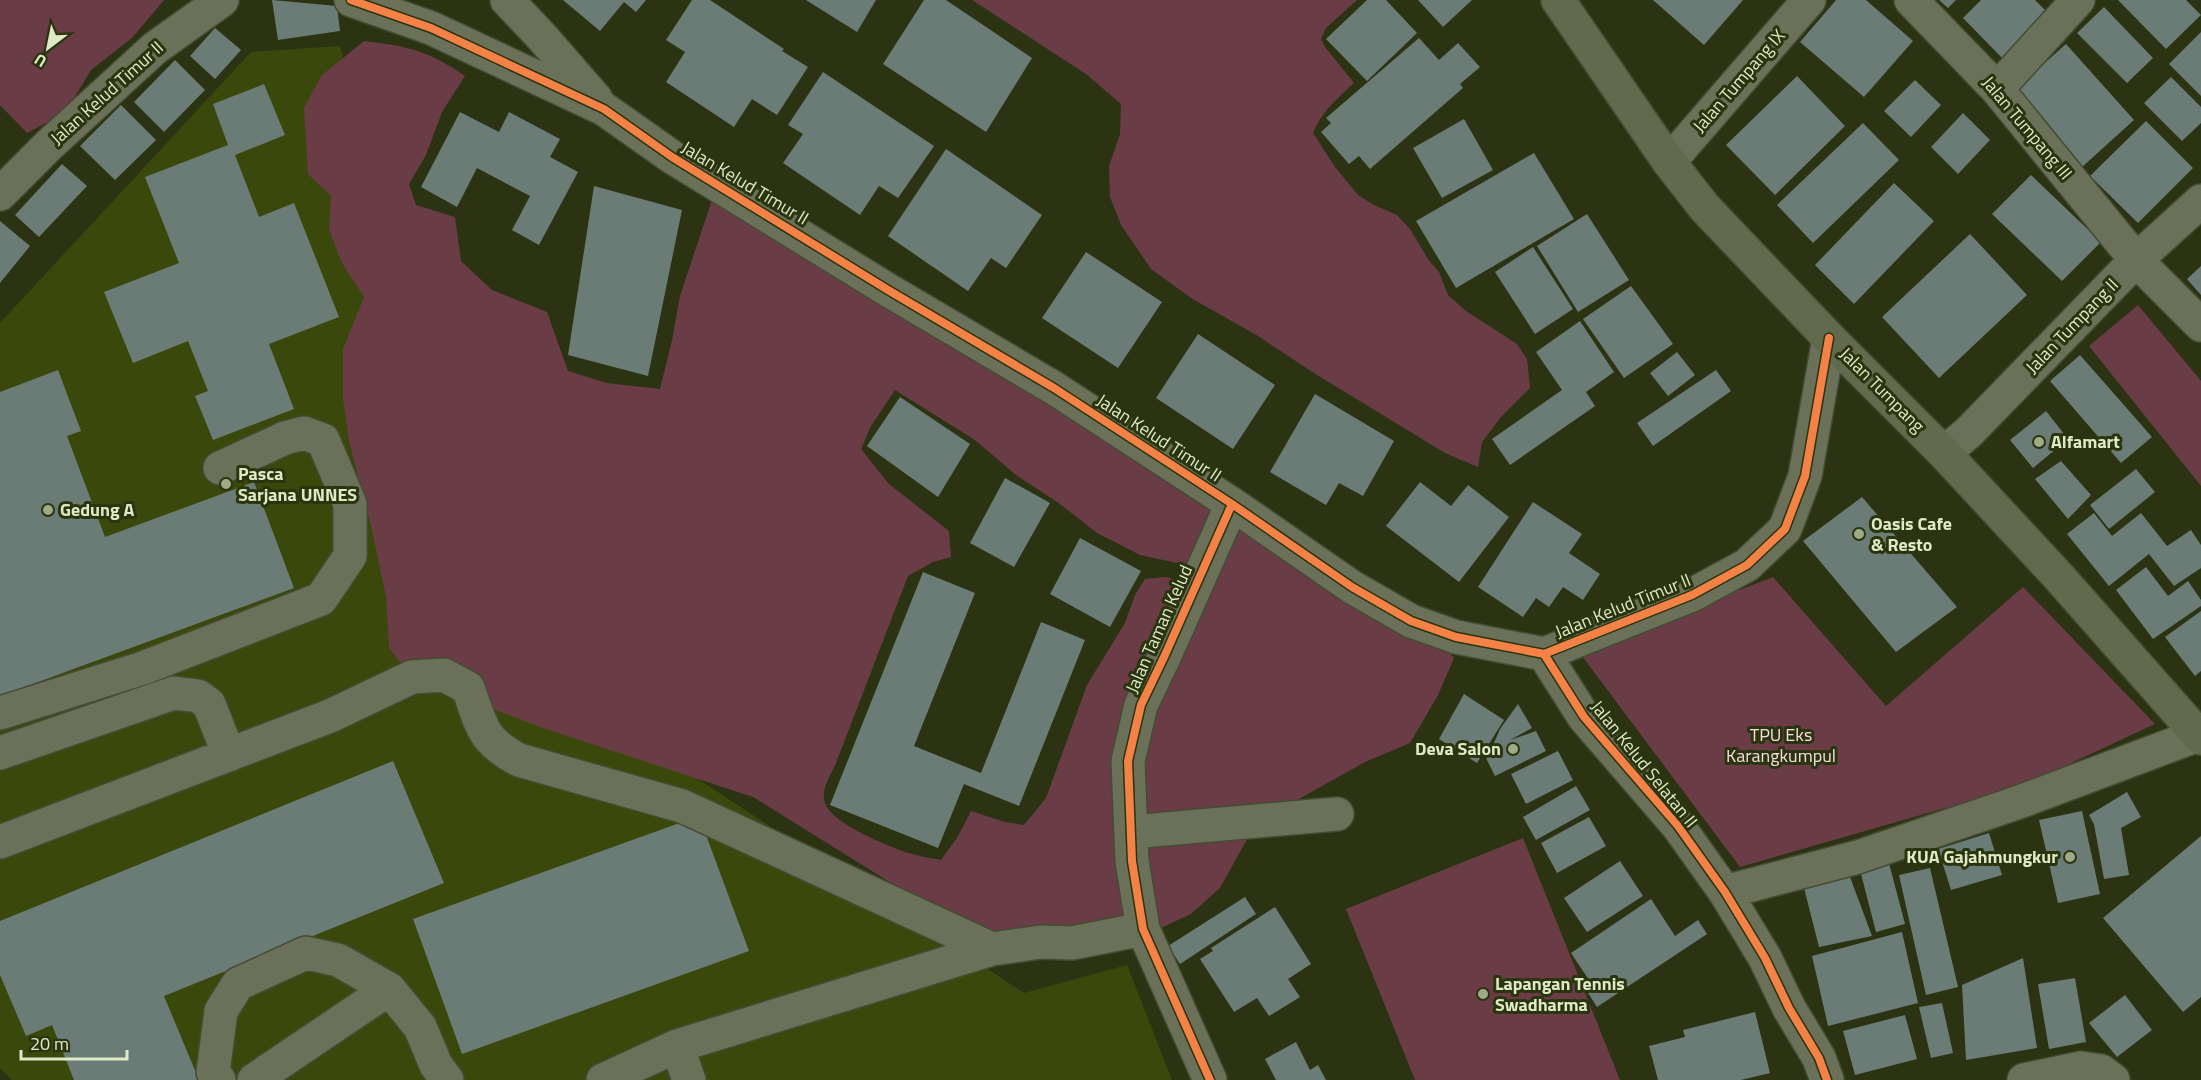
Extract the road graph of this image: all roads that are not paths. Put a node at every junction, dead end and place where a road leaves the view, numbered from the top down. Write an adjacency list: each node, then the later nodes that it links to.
1 (222, 0): 11 (street, Jalan Kelud Timur II)
2 (351, 0): 9 (street, Jalan Kelud Timur II)
3 (507, 0): 9 (street)
4 (1558, 0): 10 (main road, Jalan Tumpang)
5 (1809, 0): 10 (street, Jalan Tumpang IX)
6 (1911, 0): 8 (street, Jalan Tumpang III)
7 (2078, 0): 8 (street)
8 (1997, 89): 13 (street, Jalan Tumpang III)
9 (604, 109): 18 (street, Jalan Kelud Timur II)
10 (1669, 162): 15 (main road, Jalan Tumpang)
11 (0, 194)
12 (2201, 201): 13 (street, Jalan Tumpang II)
13 (2136, 260): 14 (street, Jalan Tumpang III); 16 (street, Jalan Tumpang II)
14 (2201, 325)
15 (1829, 338): 16 (main road, Jalan Tumpang); 19 (street, Jalan Kelud Timur II)
16 (1944, 453): 21 (main road, Jalan Tumpang)
17 (220, 468): 20 (street)
18 (1232, 504): 19 (street, Jalan Kelud Timur II); 25 (street, Jalan Taman Kelud)
19 (1544, 654): 27 (street, Jalan Kelud Selatan II)
20 (0, 713)
21 (2200, 736): 27 (street)
22 (0, 753): 23 (street)
23 (229, 755): 26 (street); 29 (street)
24 (1336, 814): 25 (street)
25 (1131, 832): 28 (street, Jalan Taman Kelud)
26 (0, 842)
27 (1725, 892): 38 (street, Jalan Kelud Selatan II)
28 (1143, 929): 29 (street); 37 (street, Jalan Taman Kelud)
29 (992, 949): 31 (street)
30 (389, 989): 32 (street); 33 (street); 34 (street)
31 (677, 1046): 35 (street); 36 (street)
32 (219, 1080)
33 (254, 1080)
34 (447, 1080)
35 (603, 1080)
36 (689, 1080)
37 (1210, 1080)
38 (1827, 1080)
39 (2024, 1080): 40 (street)
40 (2113, 1080)

